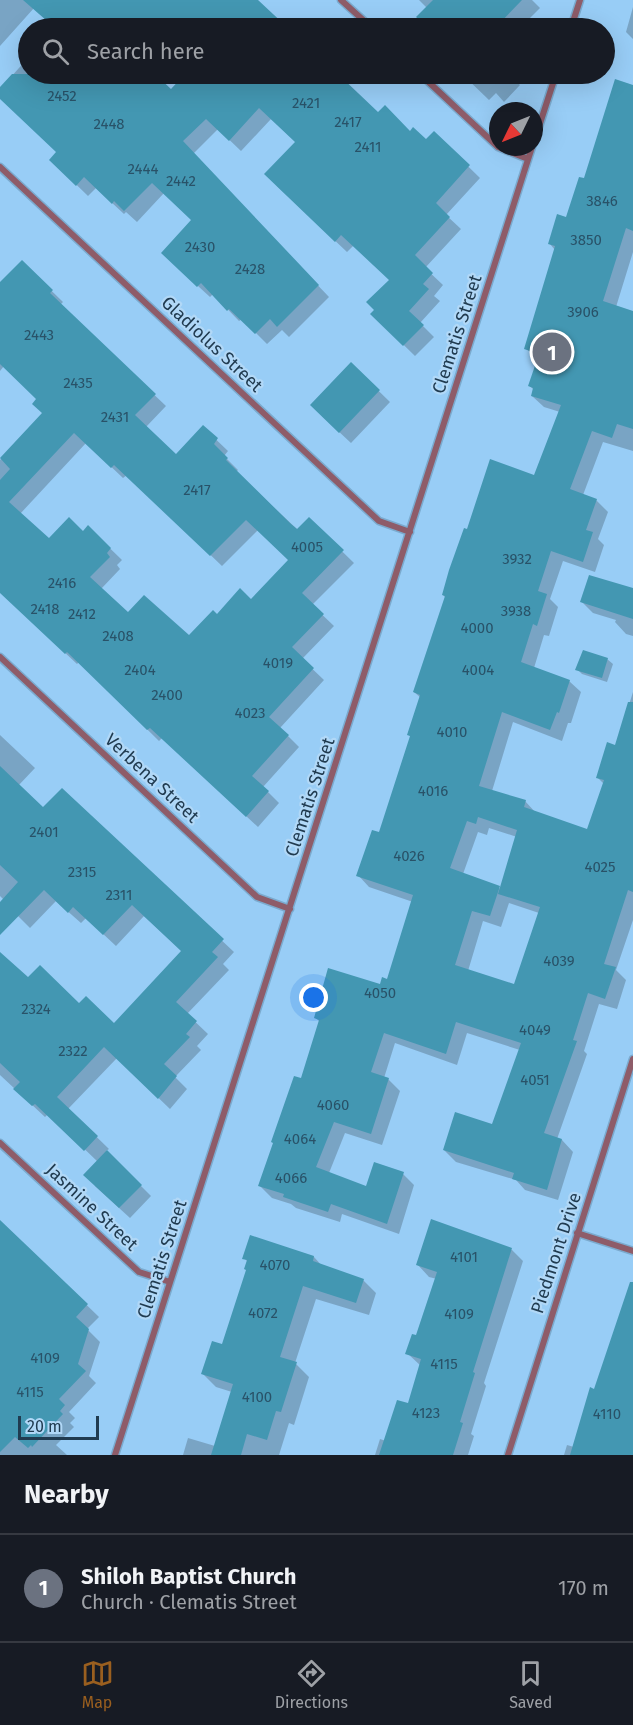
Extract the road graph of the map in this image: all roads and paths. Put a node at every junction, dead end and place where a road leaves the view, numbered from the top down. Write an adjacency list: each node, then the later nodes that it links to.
1 (341, 0): 3 (street)
2 (580, 0): 4 (street)
3 (361, 18)
4 (574, 18)
5 (431, 84): 8 (street)
6 (553, 84): 7 (street)
7 (543, 114)
8 (489, 139)
9 (520, 156): 11 (street)
10 (529, 156): 11 (street, Clematis Street)
11 (528, 159): 13 (street, Clematis Street)
12 (0, 167): 13 (street, Gladiolus Street)
13 (410, 532): 15 (street, Clematis Street)
14 (0, 657): 15 (street, Verbena Street)
15 (290, 909): 20 (street, Clematis Street)
16 (633, 1059): 18 (street, Piedmont Drive)
17 (0, 1143): 20 (street, Jasmine Street)
18 (577, 1233): 19 (street); 22 (street, Piedmont Drive)
19 (633, 1251)
20 (170, 1282): 21 (street, Clematis Street)
21 (115, 1455)
22 (508, 1455)

